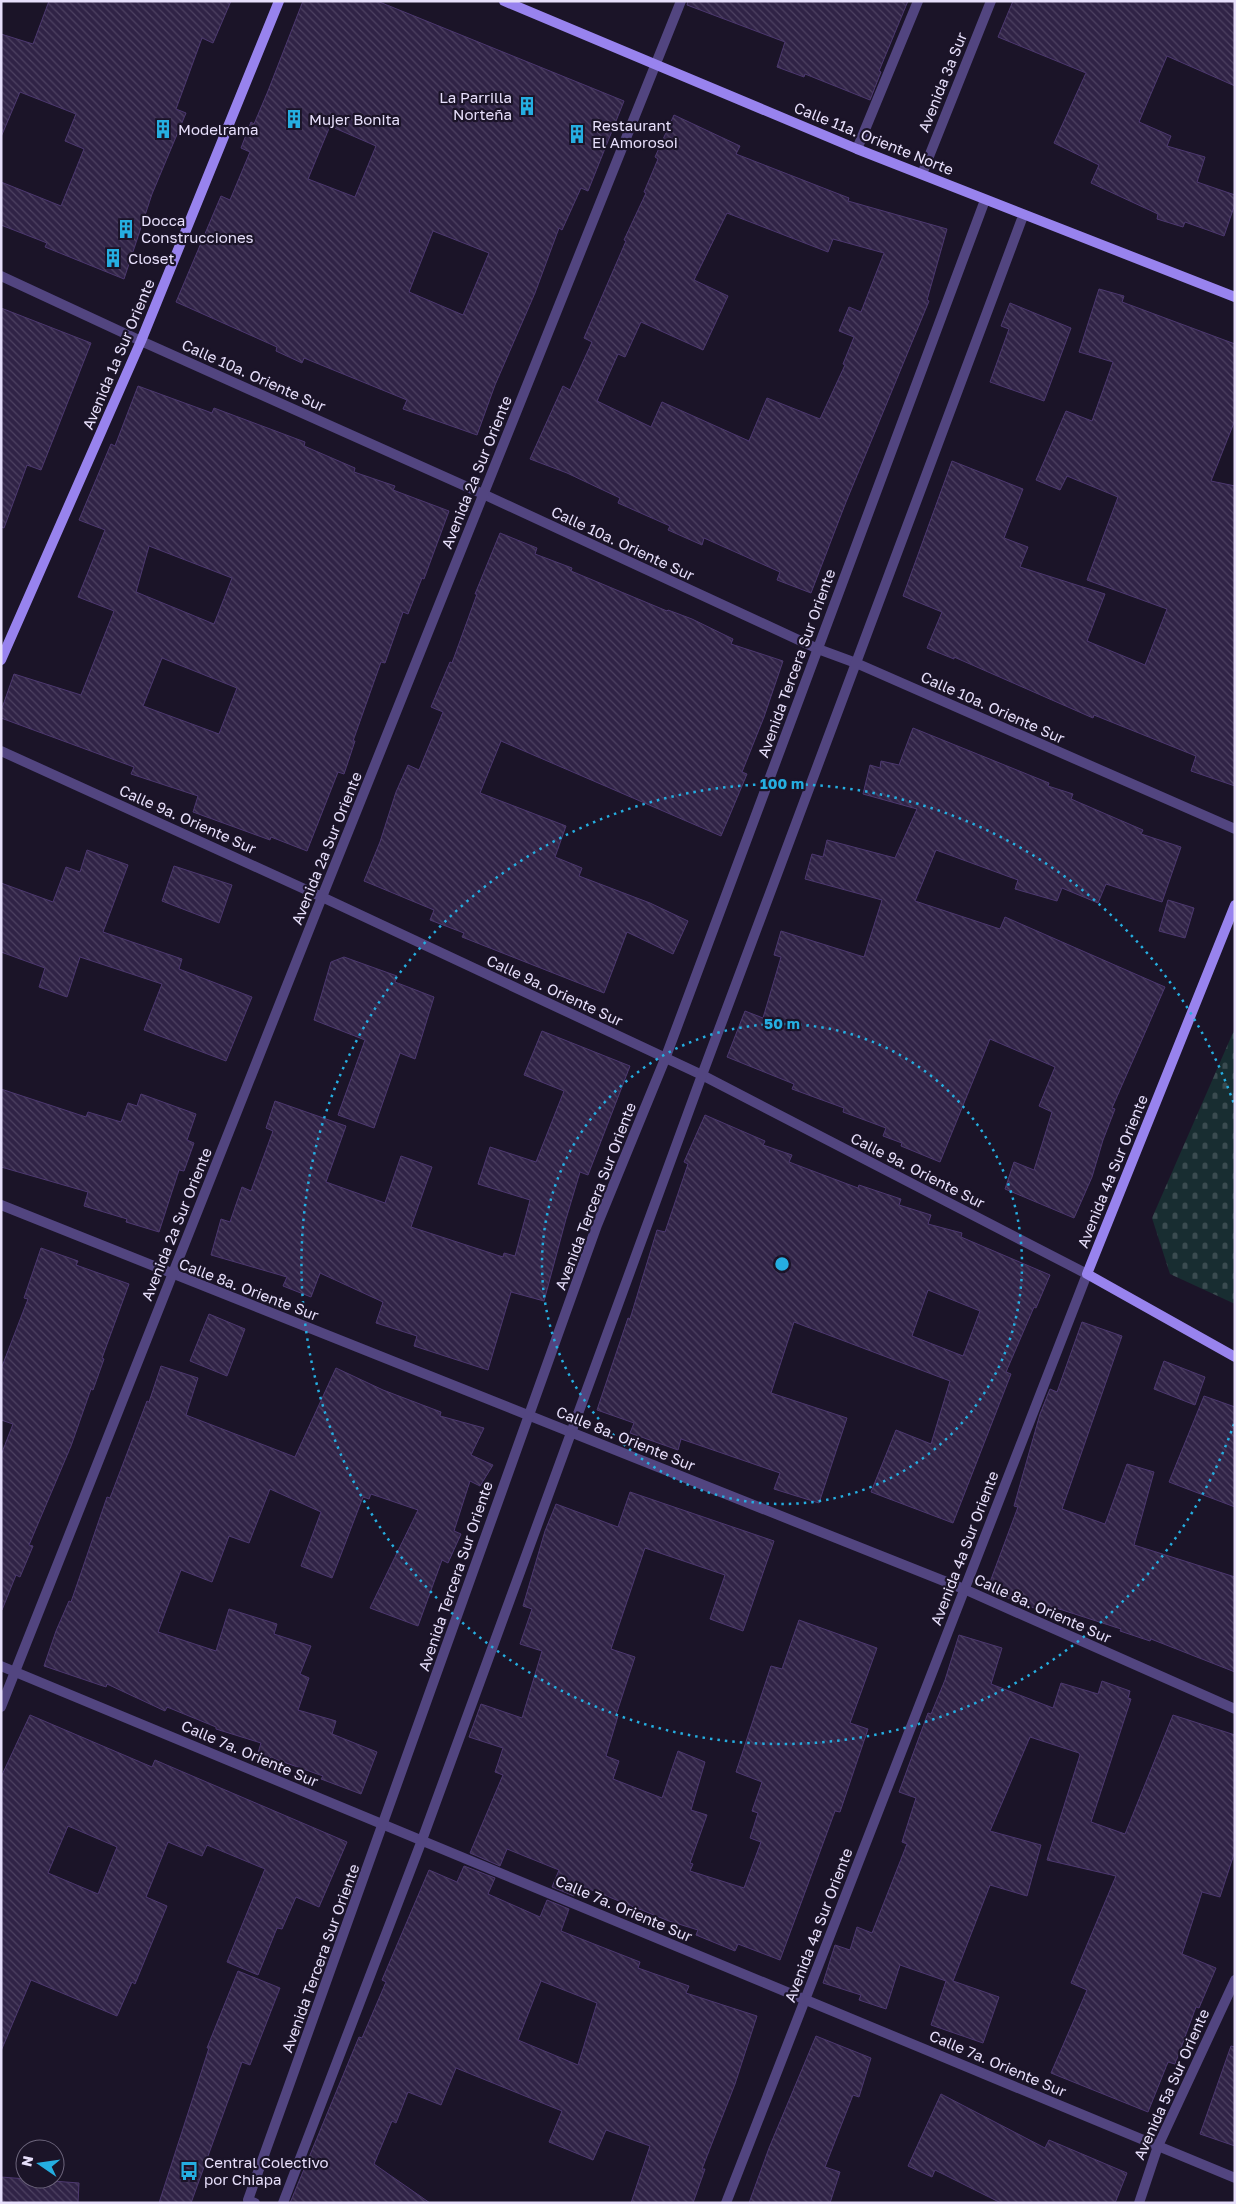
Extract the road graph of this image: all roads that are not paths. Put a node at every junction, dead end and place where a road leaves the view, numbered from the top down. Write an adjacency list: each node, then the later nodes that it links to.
1 (279, 1): 13 (street, Avenida 1a Sur Oriente)
2 (504, 1): 6 (street, Calle 11a. Oriente Norte)
3 (681, 1): 6 (street, Avenida 2a Sur Oriente)
4 (918, 1): 7 (street)
5 (990, 1): 8 (street, Avenida 3a Sur)
6 (656, 64): 7 (street, Calle 11a. Oriente Norte); 14 (street, Avenida 2a Sur Oriente)
7 (857, 149): 8 (street, Calle 11a. Oriente Norte)
8 (922, 174): 9 (street, Calle 11a. Oriente Norte)
9 (984, 200): 10 (street, Calle 11a. Oriente Norte); 15 (street, Avenida Tercera Sur Oriente)
10 (1023, 216): 12 (street, Calle 11a. Oriente Norte); 17 (street)
11 (1, 276): 13 (street, Calle 10a. Oriente Sur)
12 (1235, 297)
13 (141, 341): 14 (street, Calle 10a. Oriente Sur); 16 (street, Avenida 1a Sur Oriente)
14 (483, 494): 15 (street, Calle 10a. Oriente Sur); 20 (street, Avenida 2a Sur Oriente)
15 (818, 649): 17 (street, Calle 10a. Oriente Sur); 22 (street, Avenida Tercera Sur Oriente)
16 (1, 660)
17 (856, 663): 19 (street, Calle 10a. Oriente Sur); 23 (street)
18 (1, 751): 20 (street, Calle 9a. Oriente Sur)
19 (1235, 829)
20 (322, 897): 22 (street, Calle 9a. Oriente Sur); 26 (street, Avenida 2a Sur Oriente)
21 (1235, 905): 25 (street, Avenida 4a Sur Oriente)
22 (665, 1059): 23 (street, Calle 9a. Oriente Sur); 28 (street, Avenida Tercera Sur Oriente)
23 (702, 1075): 25 (street, Calle 9a. Oriente Sur); 29 (street)
24 (1, 1205): 26 (street, Calle 8a. Oriente Sur)
25 (1087, 1274): 27 (street); 30 (street, Avenida 4a Sur Oriente)
26 (172, 1275): 28 (street, Calle 8a. Oriente Sur); 32 (street, Avenida 2a Sur Oriente)
27 (1235, 1357)
28 (528, 1415): 29 (street, Calle 8a. Oriente Sur); 35 (street, Avenida Tercera Sur Oriente)
29 (572, 1433): 30 (street, Calle 8a. Oriente Sur); 36 (street)
30 (964, 1589): 34 (street, Calle 8a. Oriente Sur); 38 (street, Avenida 4a Sur Oriente)
31 (1, 1666): 32 (street, Calle 7a. Oriente Sur)
32 (15, 1672): 33 (street, Avenida 2a Sur Oriente); 35 (street, Calle 7a. Oriente Sur)
33 (1, 1707)
34 (1235, 1709)
35 (384, 1825): 36 (street, Calle 7a. Oriente Sur); 41 (street, Avenida Tercera Sur Oriente)
36 (422, 1840): 38 (street, Calle 7a. Oriente Sur); 42 (street)
37 (1235, 1980): 39 (street, Avenida 5a Sur Oriente)
38 (805, 1999): 39 (street, Calle 7a. Oriente Sur); 43 (street, Avenida 4a Sur Oriente)
39 (1158, 2146): 40 (street, Calle 7a. Oriente Sur); 44 (street, Avenida 5a Sur Oriente)
40 (1235, 2178)
41 (255, 2203)
42 (283, 2203)
43 (726, 2203)
44 (1139, 2203)

